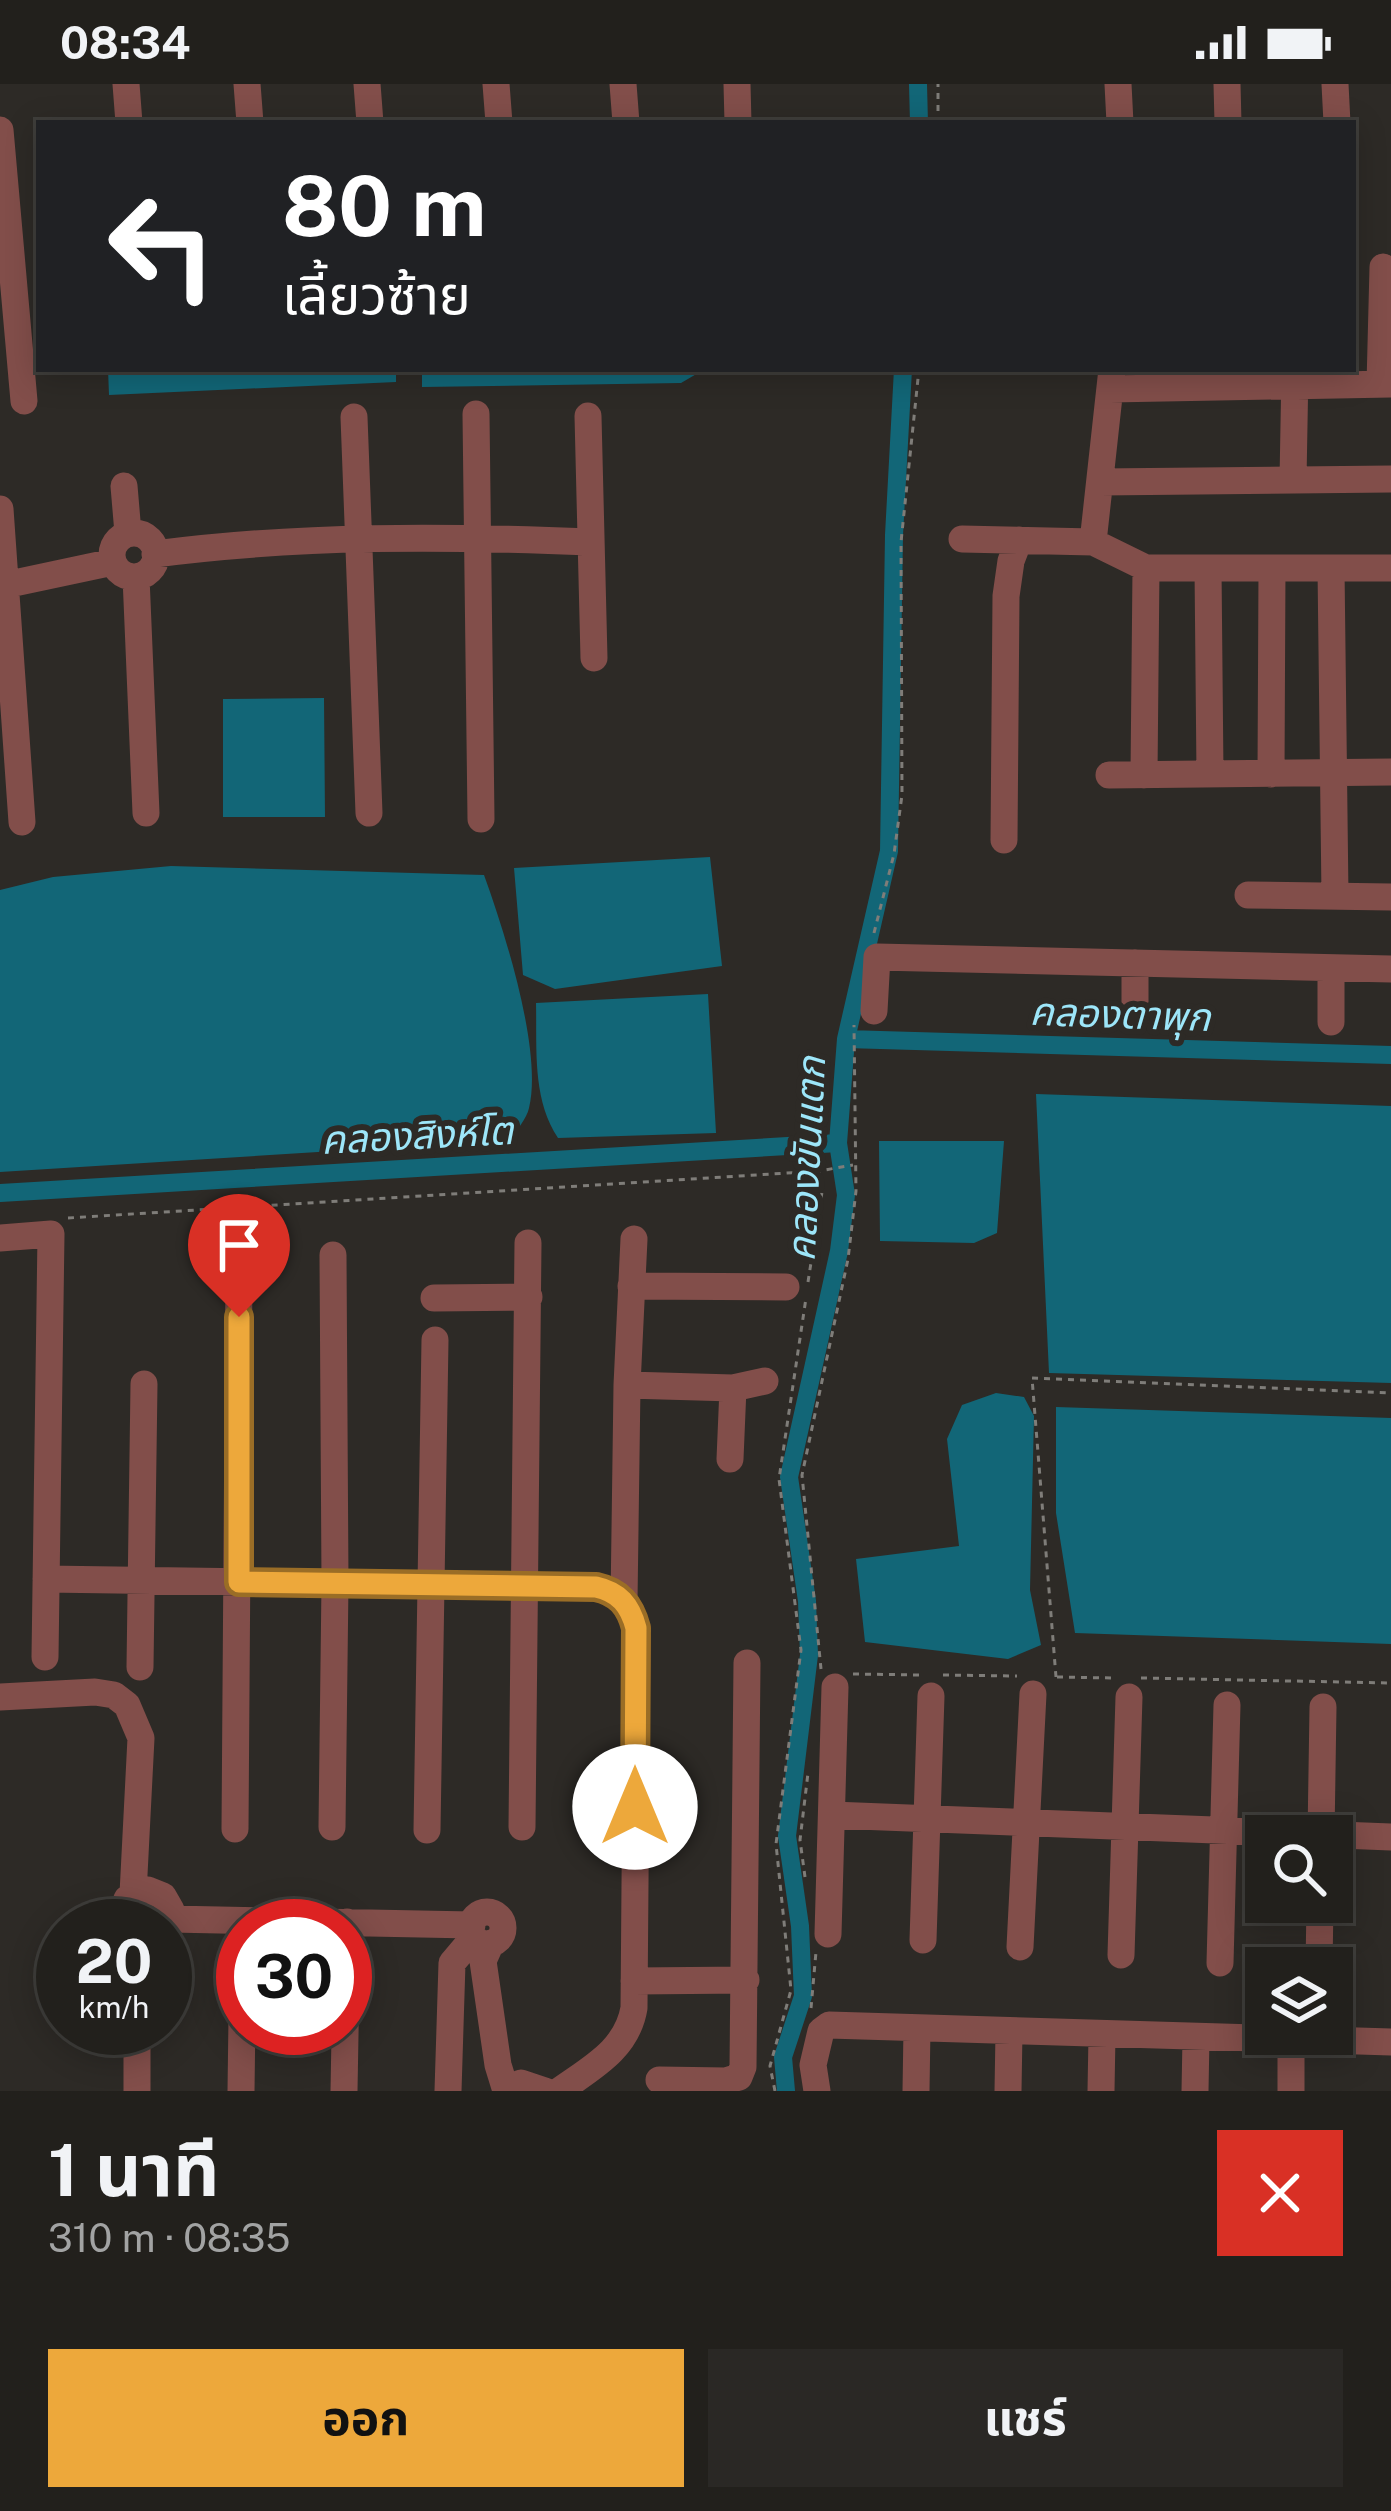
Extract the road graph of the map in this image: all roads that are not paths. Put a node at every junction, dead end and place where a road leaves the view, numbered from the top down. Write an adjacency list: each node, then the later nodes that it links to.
1 (126, 84): 10 (street)
2 (247, 84): 11 (street)
3 (367, 84): 12 (street)
4 (496, 84): 13 (street)
5 (623, 84): 14 (street)
6 (737, 84): 15 (street)
7 (1118, 84): 16 (street)
8 (1227, 84): 17 (street)
9 (1335, 84): 18 (street)
10 (129, 120)
11 (250, 120)
12 (370, 120)
13 (499, 120)
14 (626, 120)
15 (738, 120)
16 (1120, 120)
17 (1228, 120)
18 (1337, 120)
19 (0, 130): 25 (street)
20 (1383, 267): 24 (street)
21 (1295, 377): 22 (street); 24 (street); 30 (street)
22 (1202, 378): 23 (street)
23 (1111, 379): 31 (street)
24 (1386, 384)
25 (23, 401)
26 (476, 414): 36 (street)
27 (588, 416): 39 (street)
28 (354, 417): 35 (street)
29 (1391, 479): 30 (street)
30 (1293, 480): 31 (street)
31 (1100, 482): 40 (street)
32 (124, 486): 34 (street)
33 (0, 509): 48 (street)
34 (128, 533): 41 (street); 47 (street)
35 (359, 537): 36 (street); 41 (street); 57 (street)
36 (477, 537): 39 (street); 58 (street)
37 (962, 539): 38 (street)
38 (1019, 540): 40 (street); 60 (street)
39 (591, 542): 49 (street)
40 (1093, 542): 42 (street)
41 (155, 554): 47 (street)
42 (1145, 568): 43 (street); 55 (street)
43 (1208, 568): 44 (street); 52 (street)
44 (1272, 568): 45 (street); 53 (street)
45 (1331, 568): 46 (street); 51 (street)
46 (1391, 568)
47 (124, 570): 48 (street); 56 (street)
48 (3, 585): 59 (street)
49 (594, 658)
50 (1391, 772): 51 (street)
51 (1334, 773): 53 (street); 62 (street)
52 (1210, 774): 53 (street); 55 (street)
53 (1270, 774)
54 (1108, 775): 55 (street)
55 (1144, 775)
56 (146, 813)
57 (369, 813)
58 (481, 819)
59 (22, 821)
60 (1004, 840)
61 (1248, 895): 62 (street)
62 (1335, 896): 63 (street)
63 (1391, 897)
64 (1135, 963): 65 (street); 67 (street); 68 (street)
65 (1331, 969): 66 (street); 69 (street)
66 (1391, 969)
67 (864, 1016)
68 (1135, 1019)
69 (1331, 1022)
70 (0, 1238): 85 (street)
71 (634, 1239): 75 (street)
72 (529, 1244): 77 (street)
73 (333, 1255): 88 (street)
74 (239, 1273): 87 (street)
75 (631, 1286): 76 (street); 82 (street)
76 (786, 1287)
77 (529, 1297): 78 (street); 90 (street)
78 (434, 1298)
79 (435, 1340): 89 (street)
80 (766, 1381): 83 (street)
81 (144, 1384): 86 (street)
82 (627, 1384): 83 (street); 91 (street)
83 (734, 1388): 84 (street)
84 (730, 1459)
85 (46, 1580): 86 (street); 92 (street)
86 (142, 1581): 87 (street); 94 (street)
87 (239, 1582): 88 (street); 109 (street)
88 (335, 1583): 89 (street); 106 (street)
89 (430, 1584): 90 (street); 110 (street)
90 (527, 1586): 91 (street); 108 (street)
91 (624, 1602): 126 (street)
92 (45, 1657)
93 (747, 1664): 125 (street)
94 (140, 1667)
95 (830, 1680): 102 (street)
96 (1033, 1685): 105 (street)
97 (931, 1696): 104 (street)
98 (0, 1697): 115 (street)
99 (1129, 1697): 107 (street)
100 (1227, 1705): 111 (street)
101 (1323, 1707): 103 (street)
102 (832, 1815): 104 (street); 121 (street)
103 (1321, 1815)
104 (927, 1819): 105 (street); 120 (street)
105 (1026, 1823): 107 (street); 122 (street)
106 (332, 1827)
107 (1125, 1827): 111 (street); 123 (street)
108 (522, 1828)
109 (235, 1829)
110 (427, 1829)
111 (1224, 1830): 112 (street); 124 (street)
112 (1245, 1831)
113 (1353, 1836): 114 (street)
114 (1391, 1837)
115 (133, 1894): 116 (street); 117 (street)
116 (129, 1899)
117 (165, 1899)
118 (372, 1924): 119 (street)
119 (479, 1935): 142 (street); 143 (street)
120 (923, 1940)
121 (823, 1944)
122 (1020, 1947)
123 (1121, 1955)
124 (1220, 1963)
125 (746, 1980): 126 (street); 138 (street)
126 (634, 1981): 145 (street)
127 (917, 2028): 128 (street); 146 (street); 147 (street)
128 (1009, 2032): 129 (street); 148 (street)
129 (1102, 2035): 130 (street); 149 (street)
130 (1196, 2038): 131 (street); 150 (street)
131 (1245, 2040)
132 (1353, 2042): 133 (street)
133 (1391, 2042)
134 (137, 2055): 139 (street)
135 (242, 2055): 140 (street)
136 (345, 2055): 141 (street)
137 (1291, 2055): 151 (street)
138 (659, 2080)
139 (137, 2091)
140 (242, 2091)
141 (344, 2091)
142 (448, 2091)
143 (506, 2091): 144 (street)
144 (545, 2091)
145 (559, 2091)
146 (817, 2091)
147 (916, 2091)
148 (1008, 2091)
149 (1101, 2091)
150 (1195, 2091)
151 (1291, 2091)

